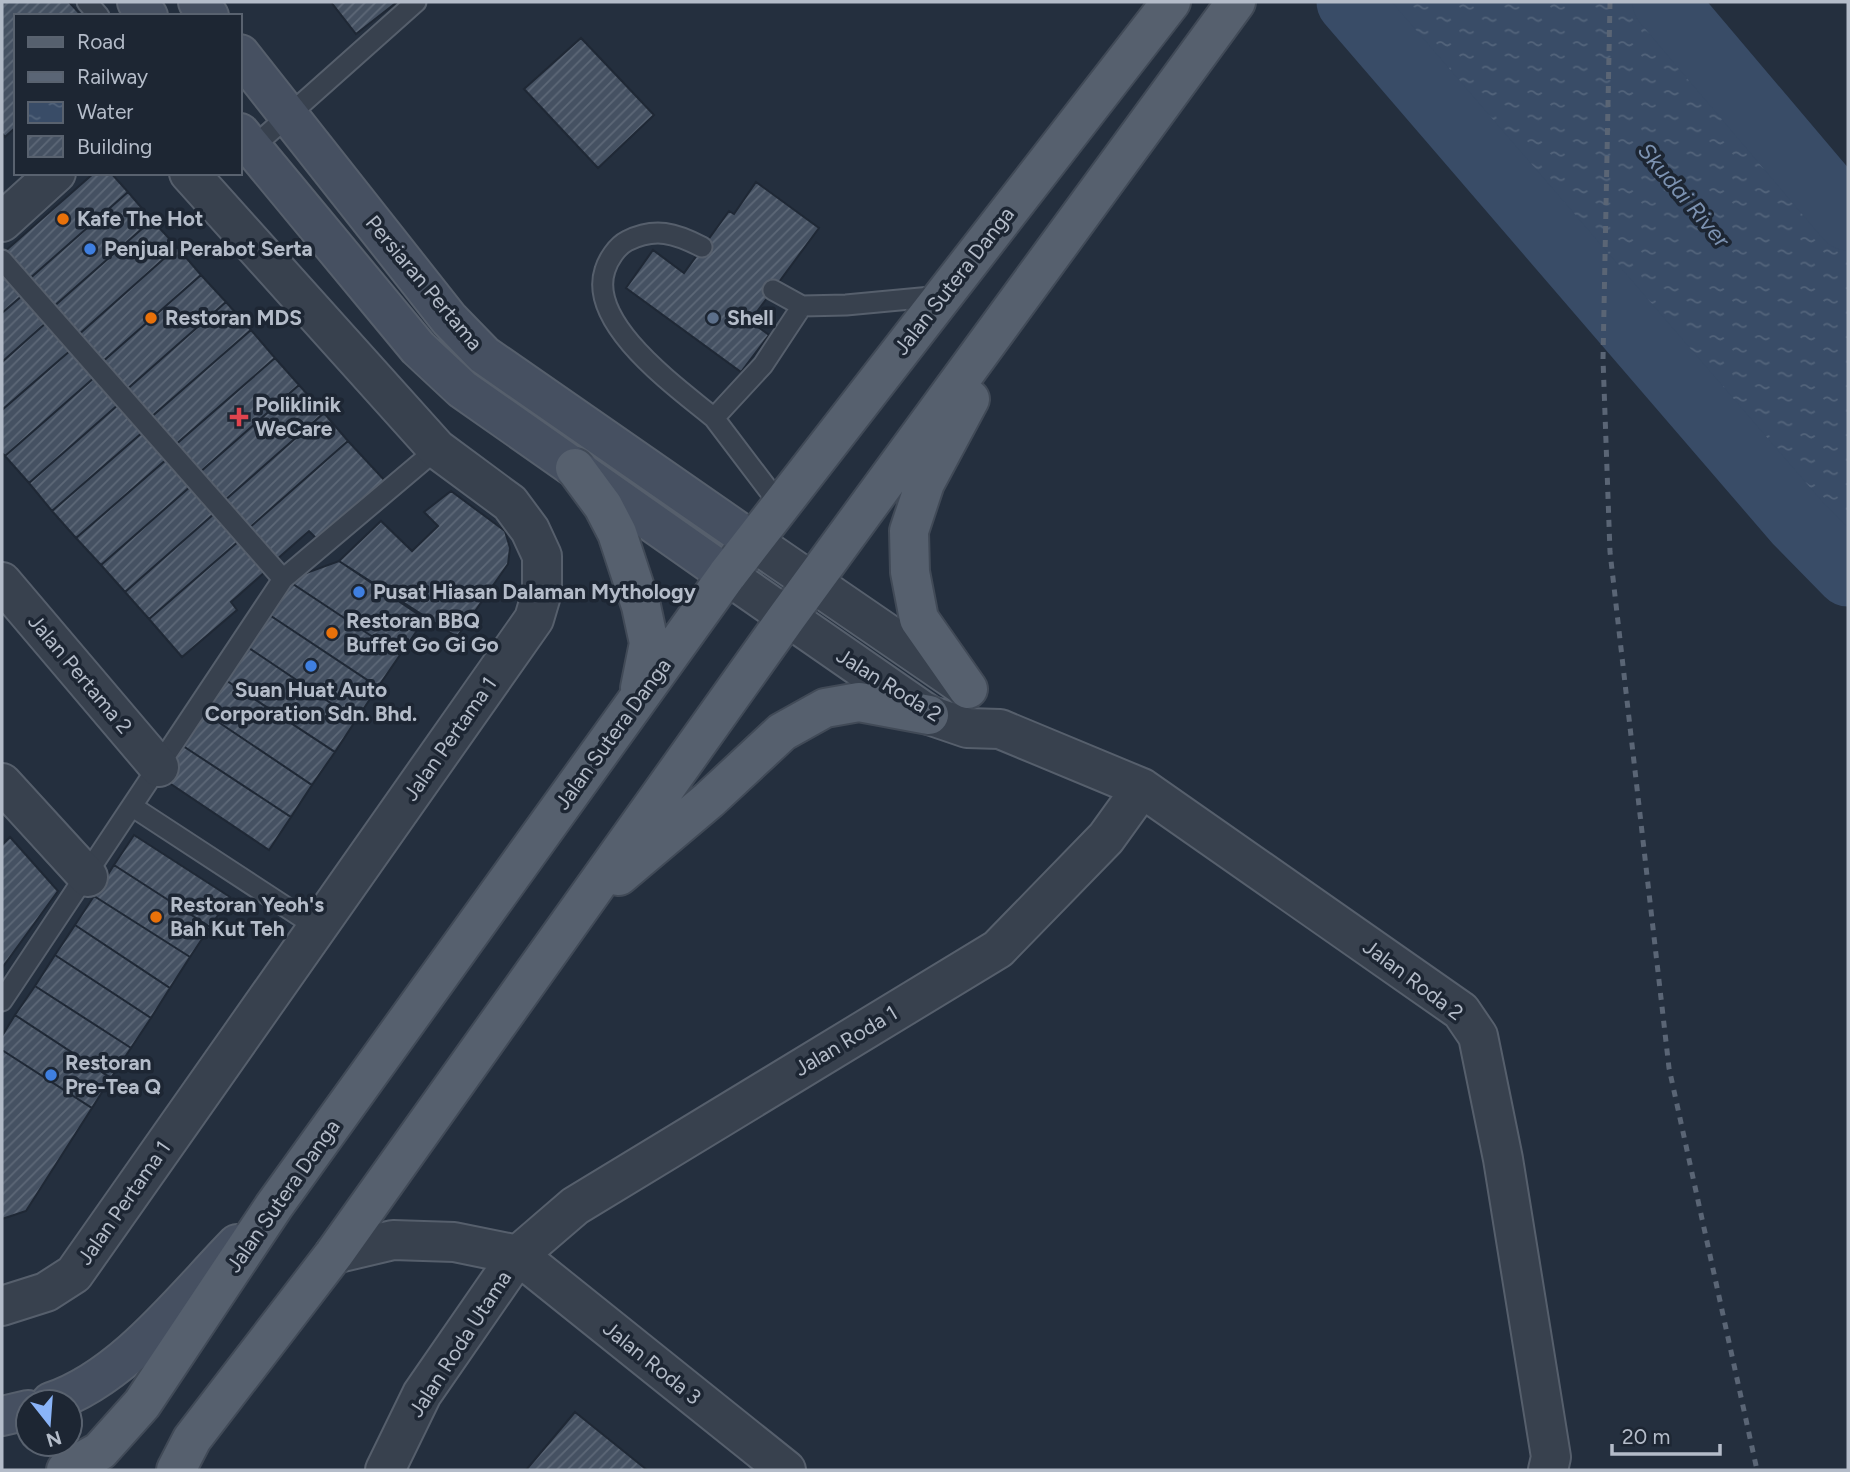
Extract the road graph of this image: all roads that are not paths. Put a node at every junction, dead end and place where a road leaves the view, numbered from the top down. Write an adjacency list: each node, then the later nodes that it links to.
1 (415, 2): 5 (lane)
2 (1171, 2): 14 (main road, Jalan Sutera Danga)
3 (1236, 2): 12 (main road)
4 (242, 56): 5 (street, Persiaran Pertama)
5 (290, 115): 6 (lane); 20 (street, Persiaran Pertama)
6 (246, 140): 18 (street, Persiaran Pertama)
7 (54, 175): 9 (street)
8 (191, 175): 17 (street, Jalan Pertama 1)
9 (2, 222)
10 (702, 247): 16 (lane)
11 (2, 260): 22 (lane)
12 (1037, 274): 24 (main road); 26 (main road)
13 (773, 290): 15 (lane)
14 (943, 296): 15 (lane); 19 (main road, Jalan Sutera Danga)
15 (802, 306): 16 (lane)
16 (714, 418): 19 (lane)
17 (436, 449): 22 (lane); 36 (street, Jalan Pertama 1)
18 (575, 468): 21 (street, Persiaran Pertama); 27 (main road)
19 (780, 505): 20 (main road, Jalan Sutera Danga)
20 (752, 541): 21 (main road, Jalan Sutera Danga); 24 (street, Jalan Roda 2)
21 (727, 575): 25 (street, Jalan Roda 2); 27 (main road, Jalan Sutera Danga)
22 (283, 579): 30 (lane)
23 (2, 582): 30 (street, Jalan Pertama 2)
24 (812, 583): 25 (main road); 26 (street, Jalan Roda 2)
25 (787, 617): 28 (street, Jalan Roda 2); 35 (main road)
26 (968, 689): 29 (street, Jalan Roda 2)
27 (637, 701): 38 (main road, Jalan Sutera Danga)
28 (929, 715): 29 (street, Jalan Roda 2); 35 (main road)
29 (1000, 729): 32 (street, Jalan Roda 2)
30 (159, 767): 33 (lane)
31 (2, 783): 34 (street)
32 (1142, 789): 40 (street, Jalan Roda 1); 47 (street, Jalan Roda 2)
33 (134, 807): 34 (lane); 36 (lane)
34 (88, 877): 37 (lane)
35 (574, 913): 39 (main road)
36 (318, 928): 41 (street, Jalan Pertama 1)
37 (2, 1001)
38 (274, 1206): 42 (street); 43 (main road, Jalan Sutera Danga)
39 (334, 1254): 40 (street); 44 (main road)
40 (518, 1255): 45 (street, Jalan Roda Utama); 46 (street, Jalan Roda 3)
41 (2, 1306)
42 (78, 1388)
43 (66, 1470)
44 (176, 1470)
45 (385, 1470)
46 (786, 1470)
47 (1548, 1470)

